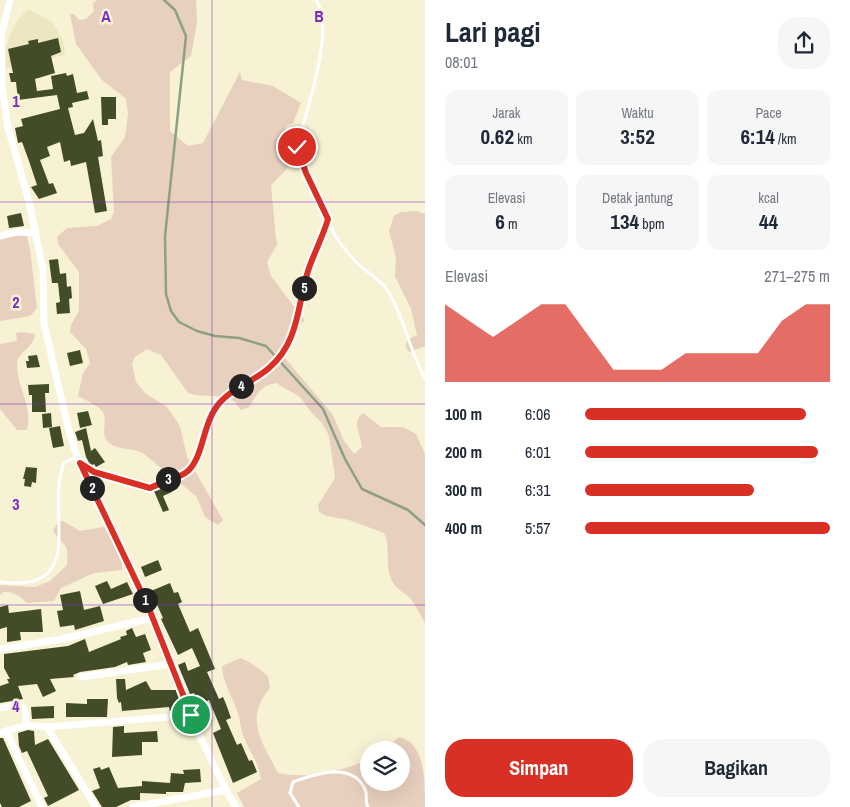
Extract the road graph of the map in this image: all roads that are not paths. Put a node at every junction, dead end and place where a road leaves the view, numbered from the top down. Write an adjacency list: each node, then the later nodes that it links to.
1 (10, 0): 4 (street)
2 (316, 0): 3 (lane)
3 (328, 219): 6 (lane); 7 (lane)
4 (35, 233): 5 (street); 7 (street)
5 (0, 236)
6 (425, 378)
7 (78, 460): 8 (lane); 9 (street)
8 (0, 582)
9 (152, 618): 10 (street); 11 (street)
10 (0, 648)
11 (171, 664): 12 (street); 14 (street)
12 (82, 677)
13 (0, 708): 15 (street)
14 (191, 715): 16 (street); 18 (street)
15 (27, 725): 16 (street); 17 (street)
16 (47, 727): 20 (street)
17 (3, 732): 19 (street)
18 (226, 790): 21 (street); 22 (street)
19 (42, 807)
20 (96, 807)
21 (133, 807)
22 (236, 807)
23 (299, 807): 24 (lane)
24 (368, 807)

